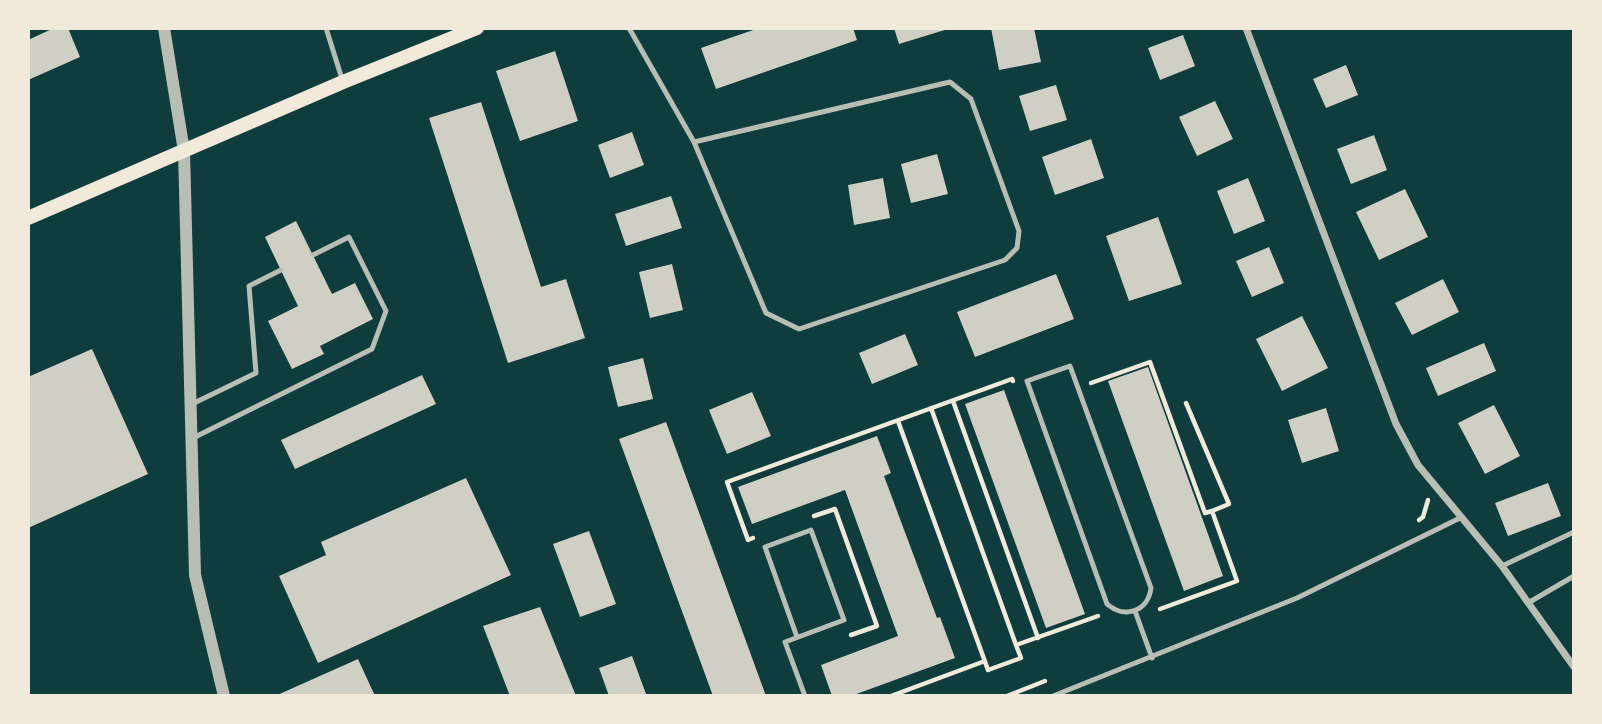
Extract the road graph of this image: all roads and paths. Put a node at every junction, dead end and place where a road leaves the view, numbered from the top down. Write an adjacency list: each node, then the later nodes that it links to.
1 (164, 28): 8 (street)
2 (326, 28): 6 (lane)
3 (477, 28): 6 (main road)
4 (629, 28): 7 (lane)
5 (1246, 28): 20 (street)
6 (343, 82): 8 (main road)
7 (694, 142): 7 (lane)
8 (184, 151): 9 (main road); 16 (street)
9 (28, 218)
10 (313, 255): 19 (lane)
11 (281, 270): 16 (lane)
12 (1070, 366): 13 (lane); 21 (path); 31 (lane)
13 (1027, 381): 14 (path); 31 (lane)
14 (953, 401): 17 (path); 34 (path)
15 (1186, 403): 21 (path)
16 (190, 405): 19 (street)
17 (931, 408): 18 (path); 36 (path)
18 (898, 421): 26 (path); 38 (path)
19 (191, 439): 41 (street)
20 (1431, 482): 23 (street); 24 (path)
21 (1212, 511): 30 (path)
22 (810, 518): 35 (path)
23 (1460, 518): 27 (street); 37 (lane)
24 (1415, 524)
25 (1574, 532): 27 (lane)
26 (760, 536)
27 (1502, 566): 29 (street)
28 (1574, 576): 29 (lane)
29 (1528, 603): 39 (street)
30 (1160, 609)
31 (1135, 611): 37 (lane)
32 (1099, 616): 34 (path)
33 (797, 637): 33 (lane); 42 (lane)
34 (1038, 638): 36 (path)
35 (840, 639)
36 (1016, 645): 38 (path)
37 (1152, 658): 45 (lane)
38 (985, 661): 43 (path)
39 (1574, 667)
40 (1054, 677): 44 (path)
41 (224, 696)
42 (805, 696)
43 (891, 696)
44 (1007, 696)
45 (1053, 696)

